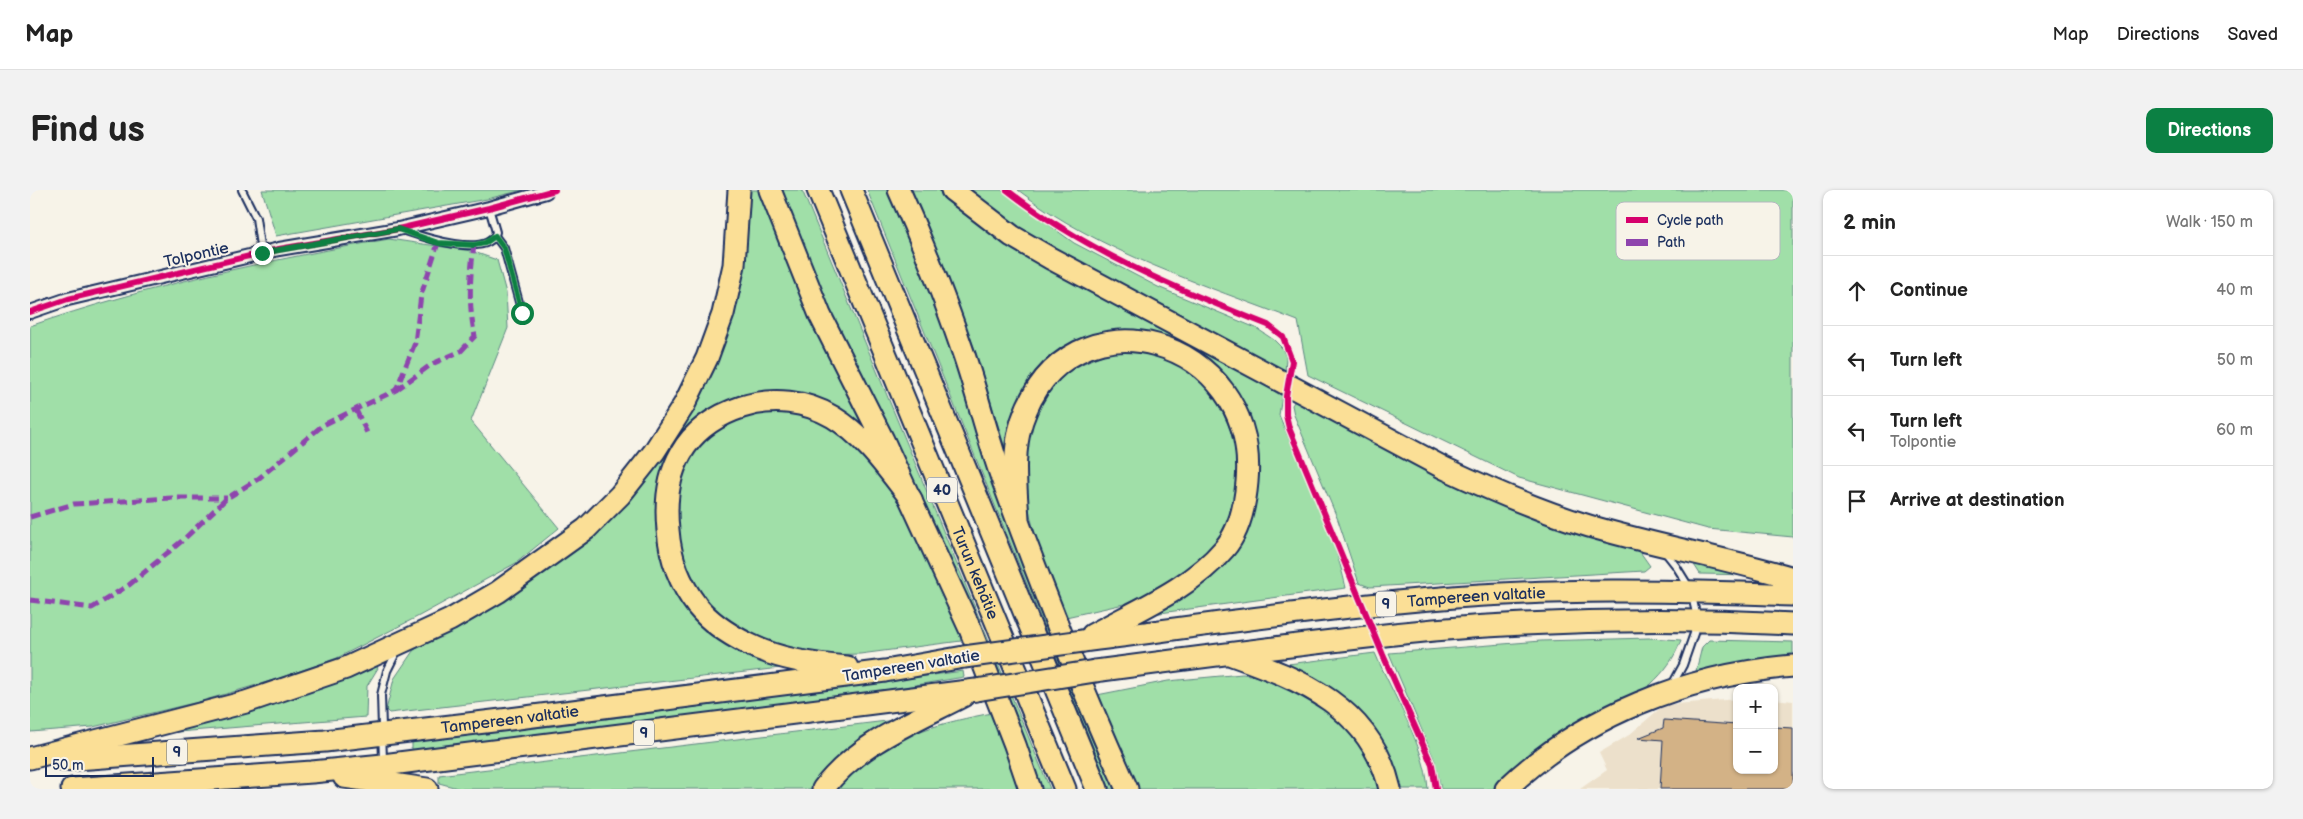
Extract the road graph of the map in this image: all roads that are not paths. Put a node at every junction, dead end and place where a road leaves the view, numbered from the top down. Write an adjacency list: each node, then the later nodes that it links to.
1 (242, 190): 12 (lane)
2 (739, 190): 24 (highway)
3 (770, 190): 15 (highway)
4 (818, 190): 38 (highway, Turun kehätie / 40)
5 (851, 190): 39 (highway, Turun kehätie / 40)
6 (899, 190): 16 (highway)
7 (952, 190): 17 (highway)
8 (546, 192): 9 (street, Tolpontie)
9 (490, 208): 10 (street, Tolpontie); 11 (lane)
10 (398, 229): 11 (lane); 12 (street, Tolpontie)
11 (495, 236): 14 (lane)
12 (262, 253): 13 (street, Tolpontie)
13 (30, 312)
14 (522, 313)
15 (911, 499): 27 (highway); 37 (highway)
16 (1018, 519): 23 (highway); 40 (highway)
17 (1659, 546): 18 (highway); 19 (lane)
18 (1793, 578)
19 (1691, 591): 20 (highway, Tampereen valtatie / 9); 21 (lane); 23 (highway, Tampereen valtatie / 9)
20 (1793, 595)
21 (1698, 622): 22 (highway, Tampereen valtatie / 9); 25 (highway, Tampereen valtatie / 9); 29 (lane)
22 (1793, 624)
23 (1083, 641): 27 (highway, Tampereen valtatie / 9, bridge)
24 (402, 642): 30 (lane); 31 (highway)
25 (1227, 653): 28 (highway, Tampereen valtatie / 9, bridge); 41 (highway)
26 (1793, 666): 29 (highway)
27 (885, 671): 30 (highway, Tampereen valtatie / 9)
28 (976, 690): 32 (highway, Tampereen valtatie / 9); 36 (highway)
29 (1667, 692): 42 (highway)
30 (381, 734): 31 (highway, Tampereen valtatie / 9); 32 (lane)
31 (30, 760)
32 (383, 765): 33 (highway, Tampereen valtatie / 9)
33 (312, 772): 34 (highway, Tampereen valtatie / 9); 35 (highway)
34 (72, 789)
35 (428, 789)
36 (824, 789)
37 (1030, 789)
38 (1065, 789)
39 (1097, 789)
40 (1127, 789)
41 (1390, 789)
42 (1506, 789)

